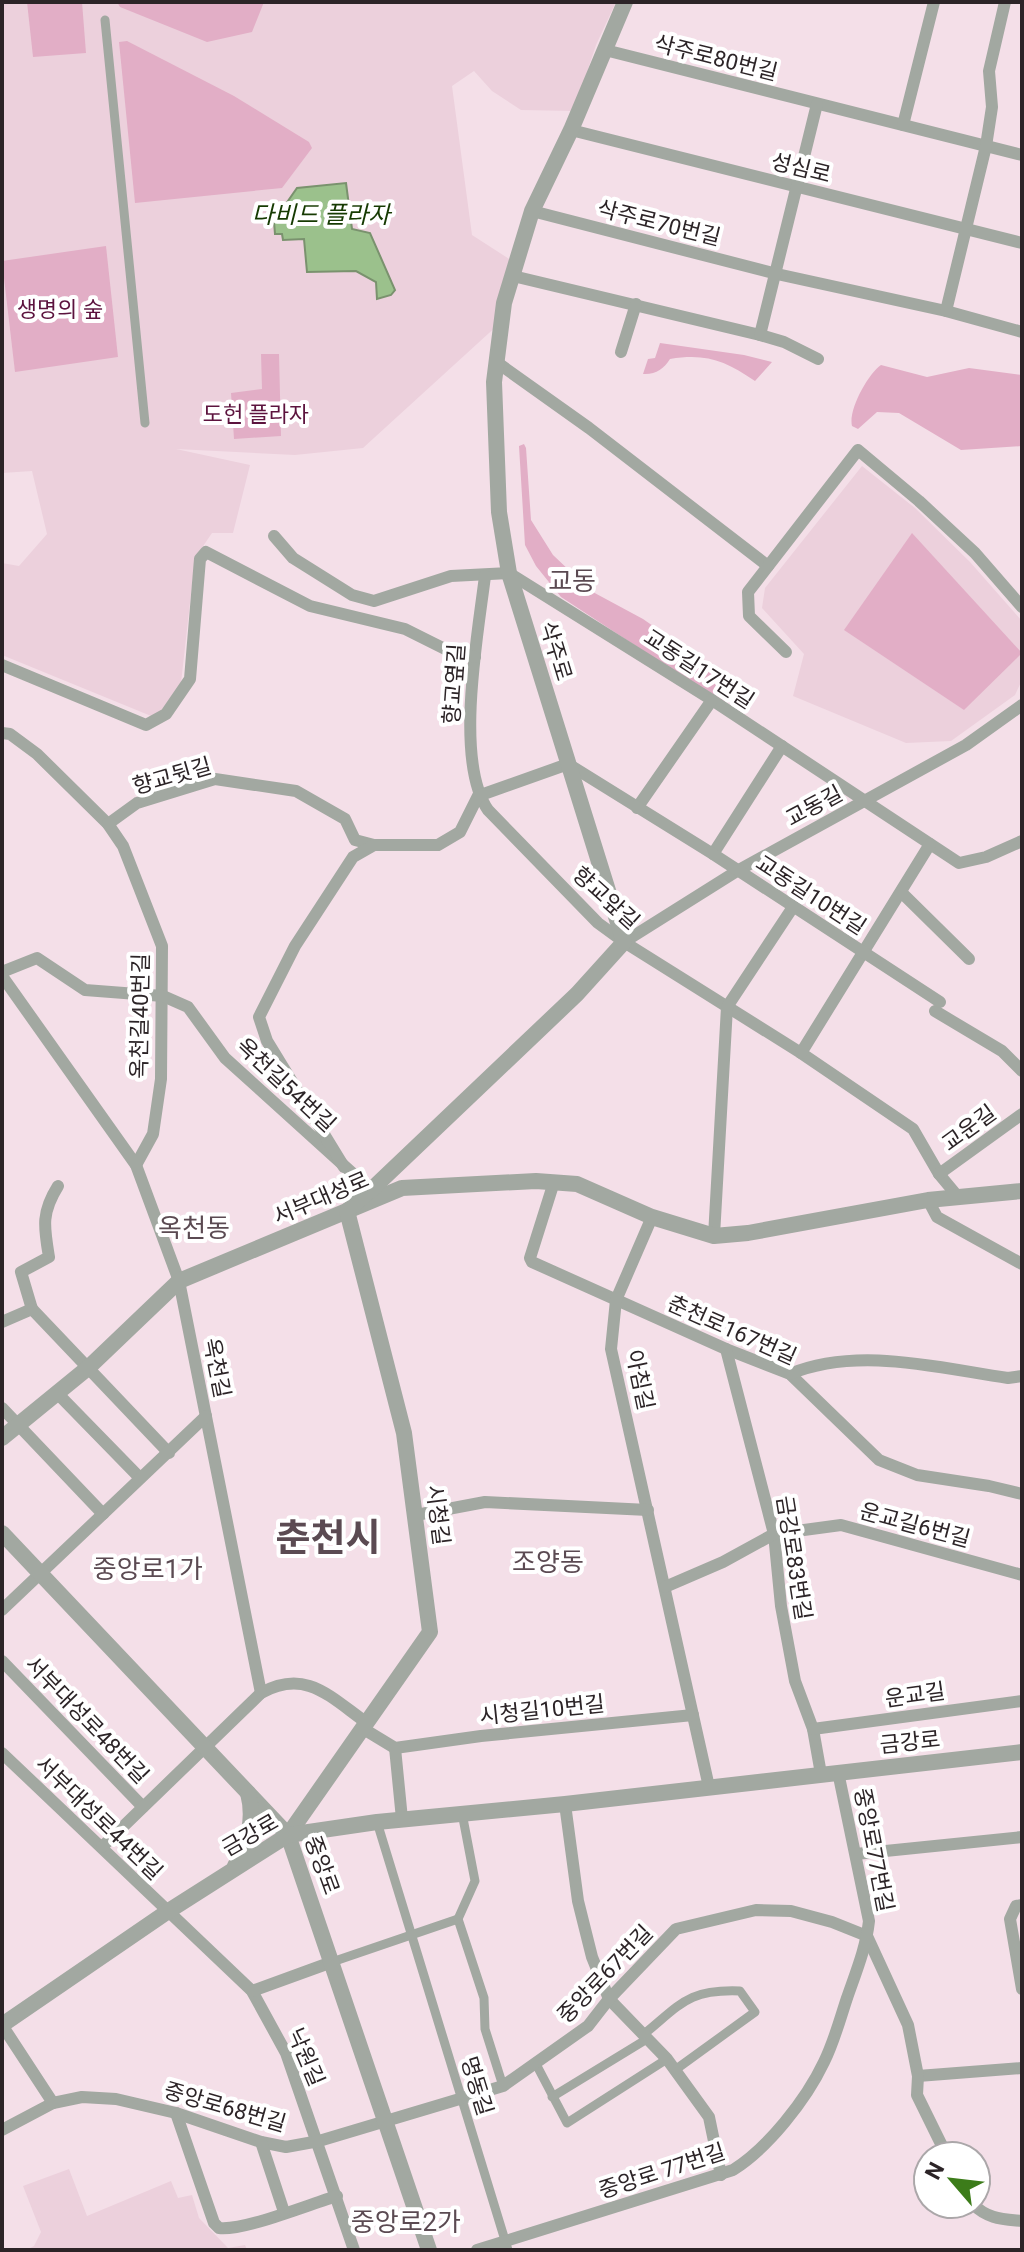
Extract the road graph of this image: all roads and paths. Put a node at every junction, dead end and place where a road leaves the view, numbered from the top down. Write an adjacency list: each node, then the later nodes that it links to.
1 (625, 2): 5 (street, 삭주로)
2 (934, 2): 7 (street)
3 (1005, 2): 9 (street)
4 (105, 20): 24 (street)
5 (605, 50): 6 (street, 삭주로80번길); 8 (street, 삭주로)
6 (817, 104): 7 (street, 삭주로80번길); 11 (street)
7 (903, 125): 9 (street, 삭주로80번길)
8 (571, 130): 11 (street, 성심로); 12 (street, 삭주로)
9 (986, 146): 10 (street, 삭주로80번길); 13 (street)
10 (1022, 155)
11 (796, 187): 13 (street, 성심로); 15 (street)
12 (532, 211): 15 (street, 삭주로70번길); 16 (street, 삭주로)
13 (965, 229): 14 (street, 성심로); 18 (street)
14 (1022, 243)
15 (777, 274): 18 (street, 삭주로70번길); 20 (street)
16 (513, 276): 17 (street); 23 (street, 삭주로)
17 (636, 304): 20 (street); 21 (street)
18 (946, 311): 19 (street, 삭주로70번길)
19 (1022, 332)
20 (760, 335): 22 (street)
21 (621, 352)
22 (818, 359)
23 (495, 361): 26 (street); 27 (street, 삭주로)
24 (145, 423)
25 (274, 536): 28 (street)
26 (768, 566): 29 (street); 30 (street)
27 (509, 573): 28 (street); 33 (street, 교동길17번길); 37 (street, 삭주로)
28 (485, 576): 31 (street, 향교옆길)
29 (1022, 607)
30 (786, 652)
31 (475, 657): 32 (street); 38 (street, 향교옆길)
32 (2, 665)
33 (712, 700): 36 (street, 교동길17번길); 40 (street)
34 (1022, 705): 39 (street, 교동길)
35 (2, 733): 41 (street, 옥천길40번길)
36 (782, 746): 39 (street, 교동길17번길); 45 (street)
37 (568, 764): 38 (street); 40 (street, 교동길10번길); 49 (street, 삭주로)
38 (478, 796): 44 (street); 49 (street, 향교앞길)
39 (864, 802): 43 (street, 교동길17번길); 46 (street, 교동길)
40 (637, 808): 45 (street, 교동길10번길)
41 (108, 824): 44 (street, 향교뒷길); 53 (street, 옥천길40번길)
42 (1022, 841): 43 (street, 교동길17번길)
43 (930, 844): 47 (street, 교동길10번길)
44 (374, 845): 59 (street)
45 (713, 854): 46 (street, 교동길10번길)
46 (737, 871): 48 (street, 교동길10번길); 49 (street, 교동길)
47 (901, 892): 50 (street, 교동길10번길); 51 (street)
48 (793, 907): 50 (street, 교동길10번길); 54 (street)
49 (624, 942): 54 (street, 향교앞길); 63 (street)
50 (863, 952): 55 (street); 56 (street, 교동길10번길)
51 (969, 959)
52 (2, 974): 53 (street, 옥천길54번길); 58 (street, 옥천길)
53 (163, 996): 58 (street, 옥천길40번길); 59 (street, 옥천길54번길)
54 (727, 1007): 55 (street, 향교앞길); 69 (street)
55 (801, 1053): 60 (street, 향교앞길)
56 (1022, 1071)
57 (1022, 1114): 60 (street, 교운길)
58 (136, 1165): 71 (street, 옥천길)
59 (344, 1167): 63 (street, 옥천길54번길)
60 (939, 1174): 65 (street, 향교앞길)
61 (554, 1182): 67 (street, 서부대성로); 68 (street, 서부대성로); 72 (street, 춘천로167번길)
62 (58, 1186): 73 (street)
63 (371, 1190): 67 (street)
64 (1022, 1191): 65 (street, 서부대성로)
65 (959, 1198): 66 (street, 서부대성로)
66 (928, 1200): 69 (street, 서부대성로); 70 (street)
67 (347, 1211): 71 (street, 서부대성로); 89 (street, 시청길)
68 (652, 1217): 69 (street, 서부대성로); 72 (street, 아침길)
69 (714, 1236)
70 (1022, 1264)
71 (179, 1281): 76 (street, 서부대성로); 81 (street, 옥천길)
72 (616, 1300): 75 (street, 춘천로167번길); 87 (street, 아침길)
73 (32, 1309): 74 (street); 76 (street)
74 (2, 1322)
75 (726, 1349): 77 (street, 춘천로167번길); 91 (street, 금강로83번길)
76 (89, 1367): 79 (street, 서부대성로); 84 (street)
77 (790, 1374): 78 (street); 86 (street, 춘천로167번길)
78 (1022, 1376)
79 (58, 1394): 82 (street, 서부대성로); 85 (street)
80 (2, 1408): 82 (street)
81 (206, 1416): 84 (street); 97 (street, 옥천길)
82 (19, 1426): 83 (street, 서부대성로); 88 (street)
83 (2, 1438)
84 (169, 1453): 85 (street)
85 (140, 1478): 88 (street)
86 (1022, 1494)
87 (648, 1510): 89 (street); 94 (street, 아침길)
88 (103, 1514): 92 (street)
89 (416, 1515): 100 (street, 시청길)
90 (2, 1533): 92 (street, 중앙로)
91 (774, 1534): 93 (street, 운교길6번길); 94 (street, 운교길6번길); 101 (street, 금강로83번길)
92 (41, 1574): 95 (street); 102 (street, 중앙로)
93 (1022, 1575)
94 (665, 1587): 99 (street, 아침길)
95 (2, 1610)
96 (2, 1661): 111 (street, 서부대성로48번길)
97 (261, 1693): 100 (street); 102 (street)
98 (1022, 1701): 101 (street, 운교길)
99 (693, 1715): 103 (street, 시청길10번길); 108 (street, 아침길)
100 (364, 1726): 103 (street); 115 (street, 시청길)
101 (813, 1729): 107 (street, 금강로83번길)
102 (206, 1748): 109 (street, 중앙로); 111 (street)
103 (395, 1748): 113 (street)
104 (1022, 1752): 106 (street, 금강로)
105 (2, 1753): 117 (street, 서부대성로44번길)
106 (838, 1772): 107 (street, 금강로); 118 (street, 중앙로77번길)
107 (821, 1774): 108 (street, 금강로)
108 (709, 1787): 110 (street, 금강로)
109 (247, 1791): 115 (street, 중앙로); 119 (street)
110 (565, 1804): 112 (street, 금강로); 128 (street)
111 (143, 1807): 117 (street)
112 (462, 1813): 113 (street, 금강로); 122 (street)
113 (402, 1819): 114 (street, 금강로)
114 (377, 1822): 115 (street, 금강로); 123 (street, 명동길)
115 (288, 1835): 119 (street, 금강로); 125 (street, 중앙로)
116 (1022, 1837): 118 (street)
117 (102, 1847): 121 (street, 서부대성로44번길)
118 (856, 1854): 124 (street, 중앙로77번길)
119 (232, 1870): 121 (street, 금강로)
120 (1022, 1905): 126 (street)
121 (168, 1912): 127 (street, 낙원길); 129 (street, 금강로)
122 (458, 1919): 123 (street); 135 (street)
123 (411, 1933): 125 (street); 136 (street, 명동길)
124 (867, 1936): 128 (street, 중앙로67번길); 134 (street); 145 (street, 중앙로 77번길)
125 (332, 1962): 127 (street); 140 (street, 중앙로)
126 (1022, 1989)
127 (252, 1991): 143 (street, 낙원길)
128 (609, 1999): 130 (street); 131 (street, 중앙로67번길)
129 (2, 2025): 138 (street)
130 (645, 2037): 132 (street); 132 (street); 137 (street)
131 (536, 2064): 135 (street, 중앙로67번길); 137 (street)
132 (671, 2064): 137 (street); 145 (street)
133 (1022, 2068): 134 (street)
134 (918, 2076): 142 (street)
135 (503, 2086): 136 (street, 중앙로67번길)
136 (461, 2097): 140 (street, 중앙로67번길); 150 (street, 명동길)
137 (552, 2097)
138 (53, 2103): 139 (street, 중앙로68번길); 141 (street, 중앙로68번길)
139 (176, 2113): 144 (street, 중앙로68번길); 147 (street)
140 (385, 2122): 143 (street, 중앙로68번길); 152 (street, 중앙로)
141 (2, 2130)
142 (939, 2140)
143 (319, 2141): 144 (street, 중앙로68번길); 146 (street, 낙원길)
144 (261, 2142): 147 (street)
145 (721, 2175): 150 (street, 중앙로 77번길)
146 (337, 2196): 147 (street); 151 (street, 낙원길)
147 (284, 2212)
148 (992, 2217): 149 (street)
149 (1022, 2221)
150 (507, 2246): 153 (street, 중앙로 77번길)
151 (354, 2250)
152 (429, 2250)
153 (477, 2250)

